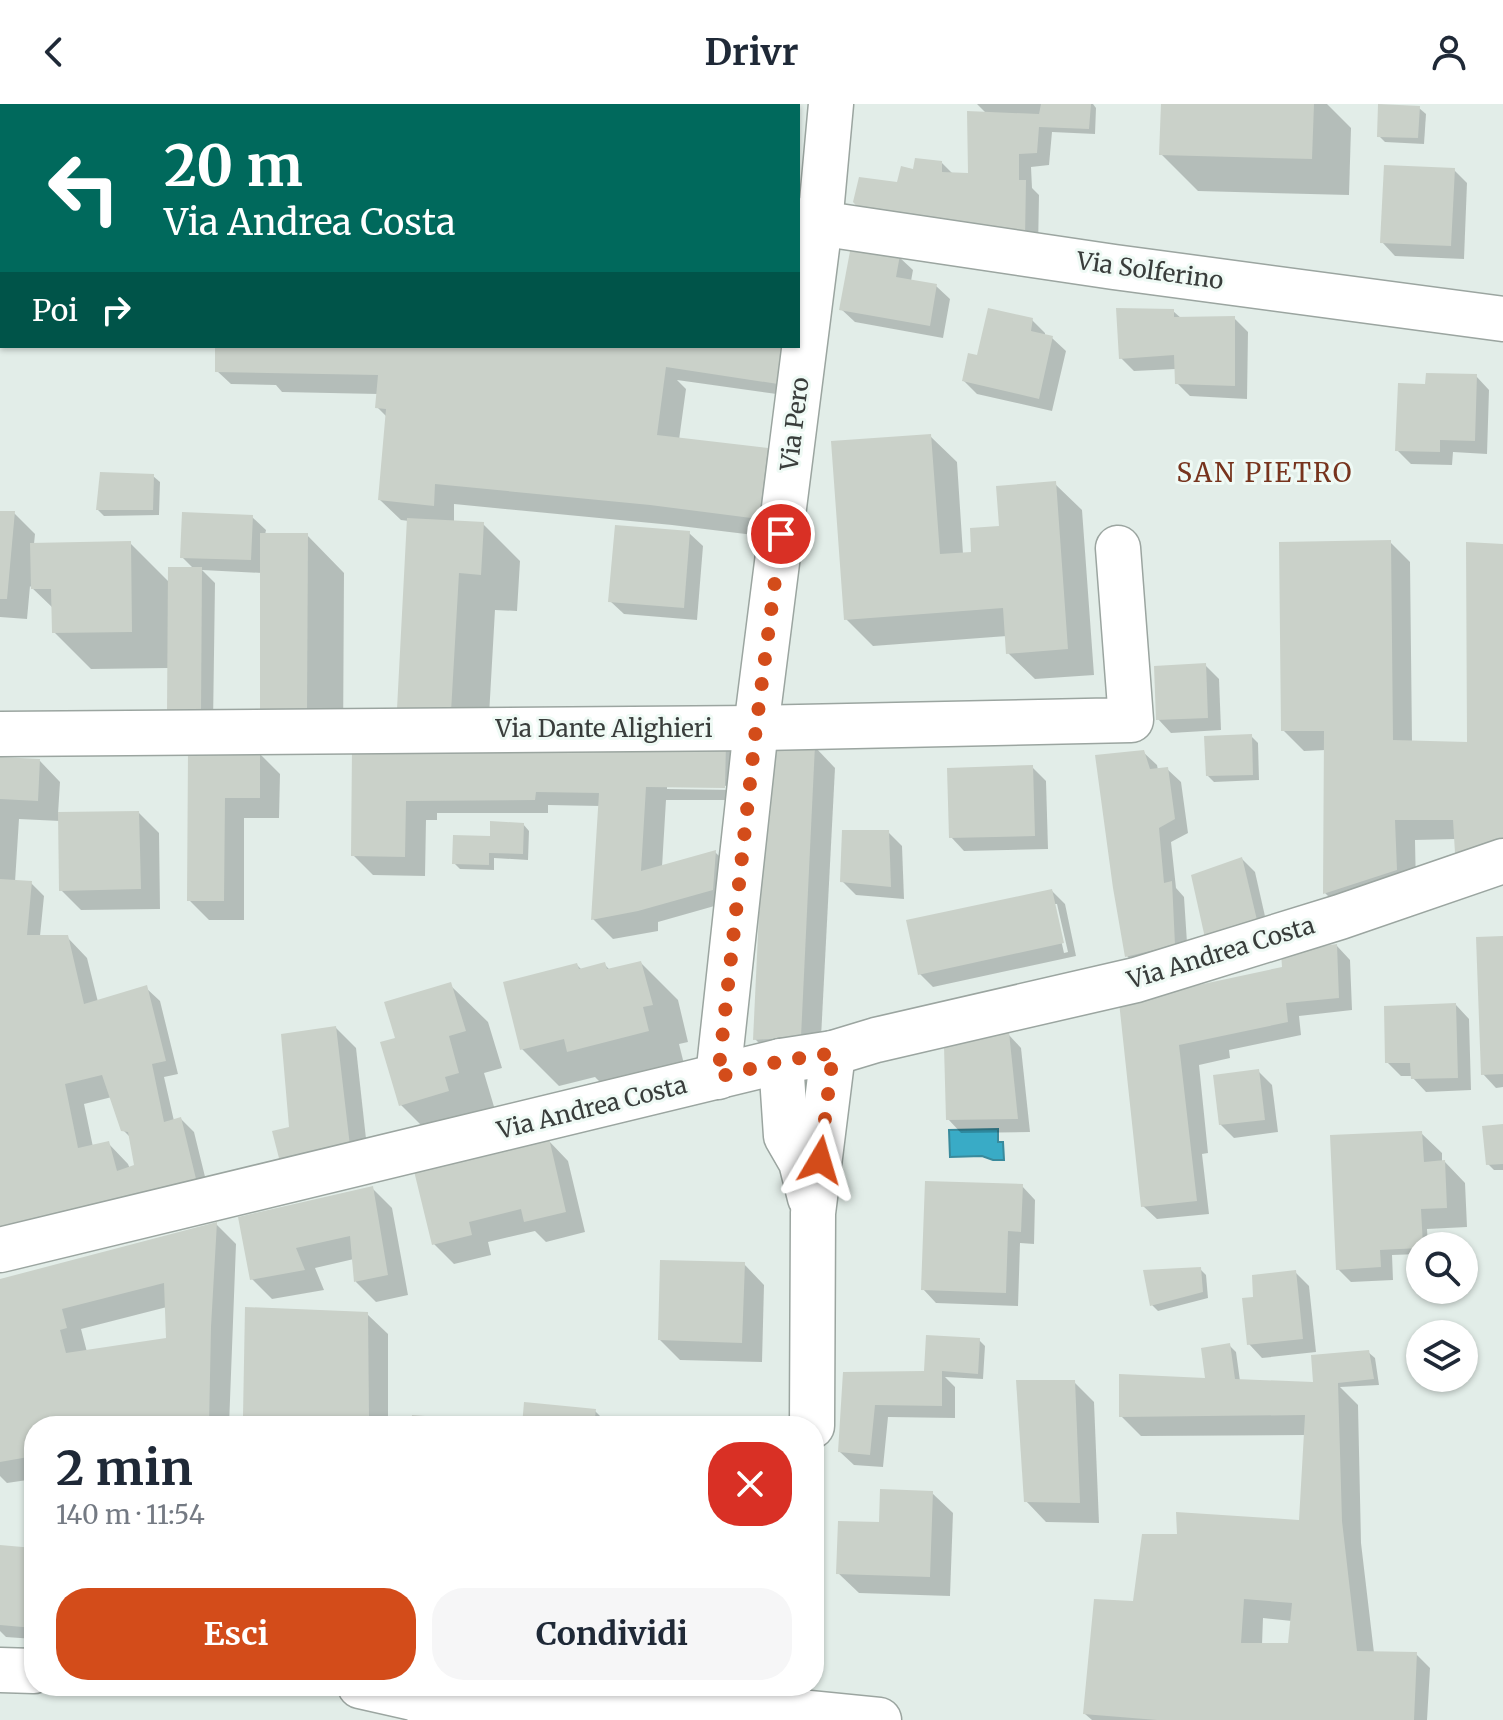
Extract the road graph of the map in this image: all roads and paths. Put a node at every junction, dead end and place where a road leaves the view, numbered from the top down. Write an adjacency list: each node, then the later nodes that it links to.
1 (831, 104): 2 (street, Via Pero)
2 (809, 222): 3 (street, Via Pero); 4 (street, Via Solferino)
3 (800, 308)
4 (1503, 319)
5 (796, 348): 7 (street, Via Pero)
6 (1118, 548): 7 (street, Via Dante Alighieri)
7 (756, 728): 8 (street, Via Dante Alighieri); 12 (street, Via Pero)
8 (0, 734)
9 (1503, 861): 10 (street, Via Andrea Costa)
10 (833, 1053): 11 (street, Via Andrea Costa); 13 (street)
11 (781, 1061): 12 (street, Via Andrea Costa); 13 (street)
12 (718, 1077): 14 (street, Via Andrea Costa)
13 (813, 1213): 15 (street)
14 (0, 1250)
15 (812, 1416)
16 (0, 1670): 17 (street)
17 (24, 1671)
18 (404, 1696): 21 (street)
19 (809, 1706): 20 (street); 22 (street)
20 (601, 1712): 21 (street)
21 (441, 1716)
22 (879, 1720)

